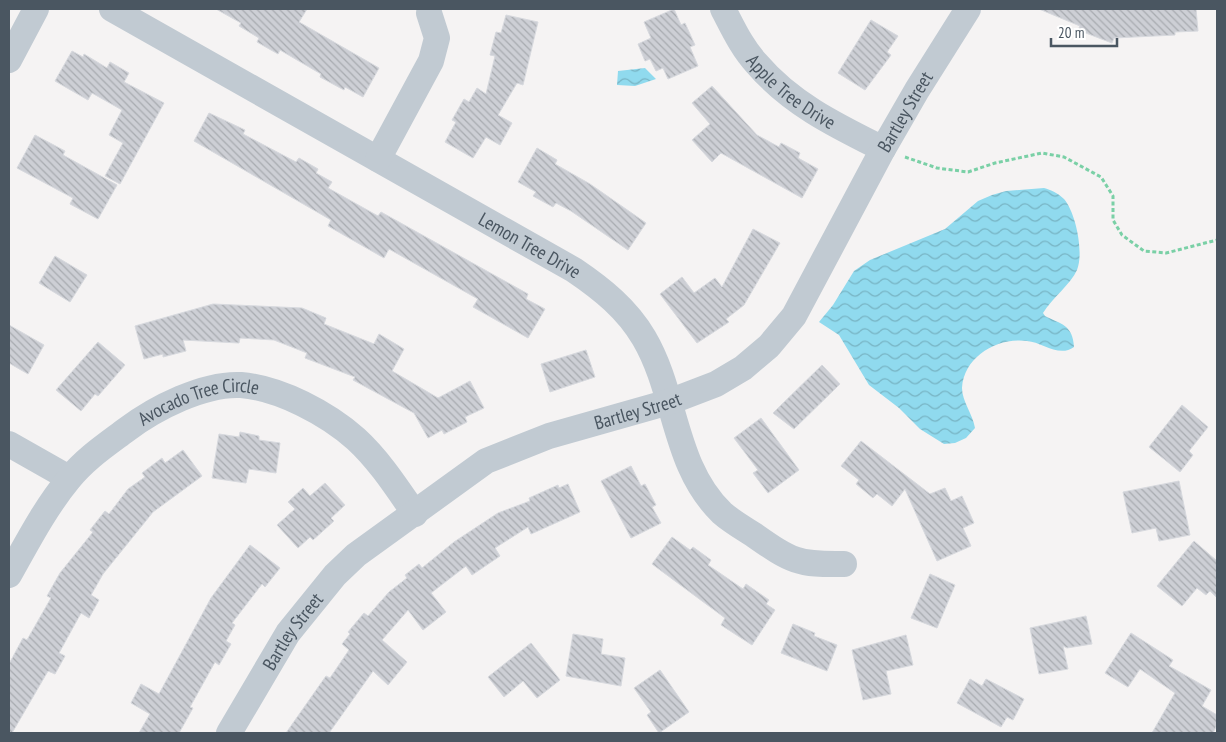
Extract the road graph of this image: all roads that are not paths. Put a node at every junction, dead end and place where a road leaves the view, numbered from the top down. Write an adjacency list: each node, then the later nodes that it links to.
1 (36, 9): 6 (street)
2 (112, 9): 8 (street, Lemon Tree Drive)
3 (723, 9): 7 (street, Apple Tree Drive)
4 (968, 9): 7 (street, Bartley Street)
5 (429, 13): 8 (street)
6 (9, 60)
7 (883, 149): 9 (street, Bartley Street)
8 (378, 159): 9 (street, Lemon Tree Drive)
9 (669, 402): 12 (street, Bartley Street); 13 (street, Lemon Tree Drive)
10 (9, 444): 11 (street)
11 (69, 478): 12 (street, Avocado Tree Circle); 14 (street, Avocado Tree Circle)
12 (415, 514): 15 (street, Bartley Street)
13 (844, 564)
14 (9, 575)
15 (230, 733)

